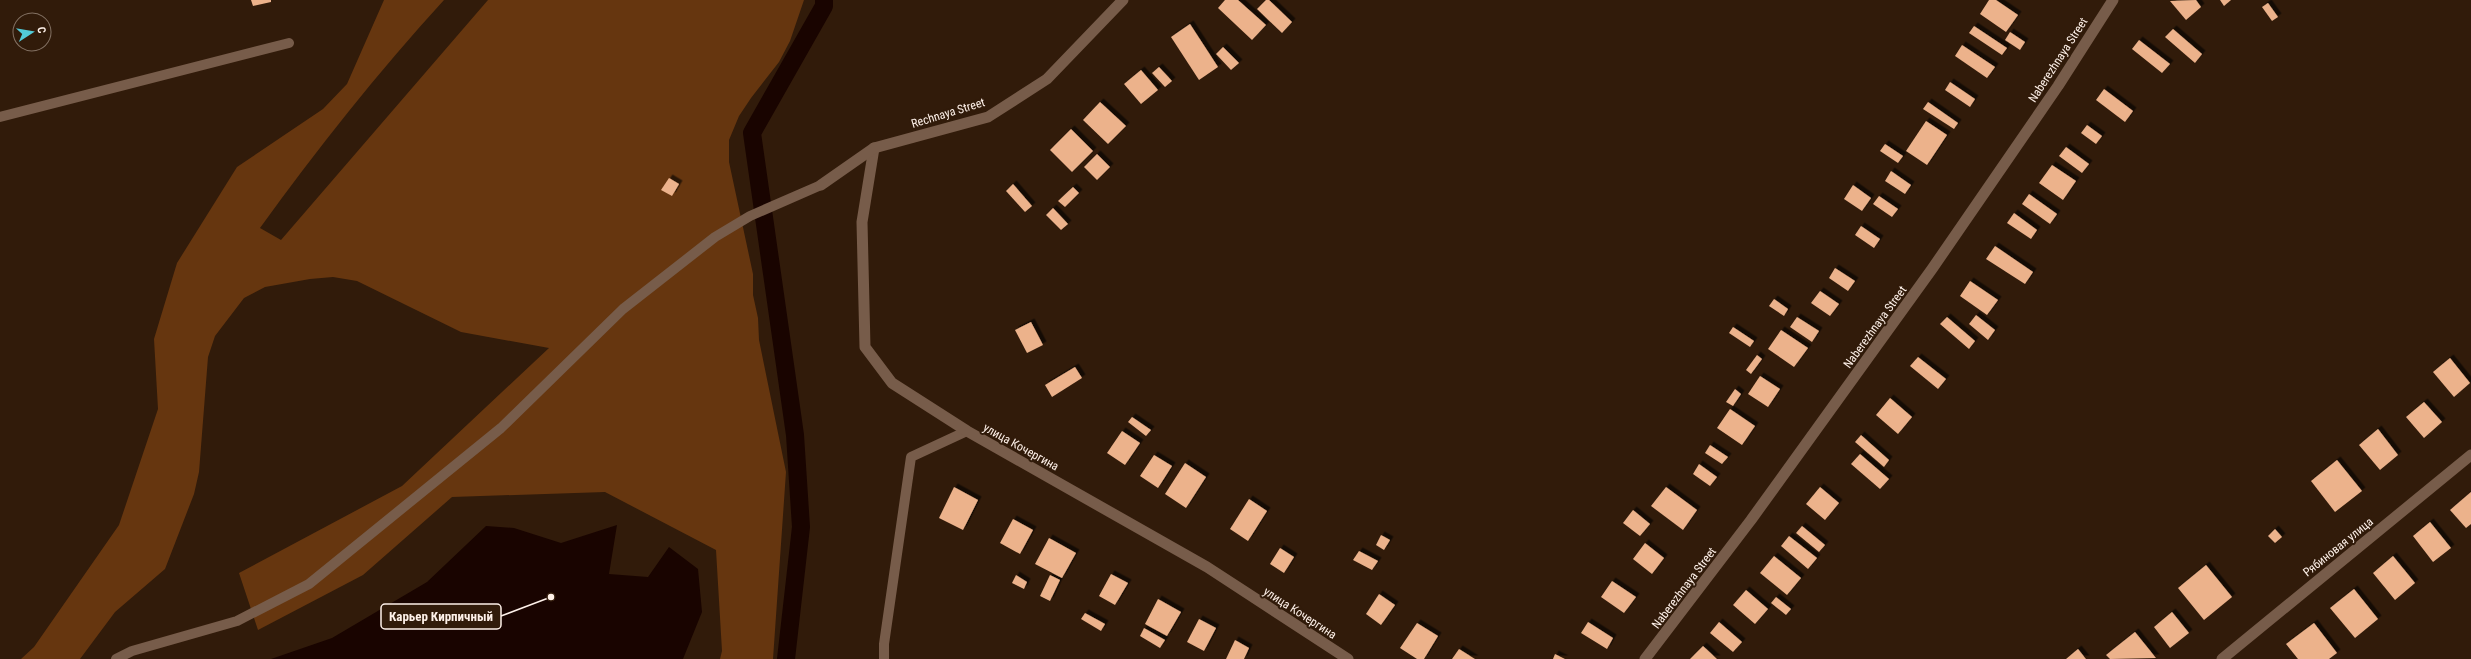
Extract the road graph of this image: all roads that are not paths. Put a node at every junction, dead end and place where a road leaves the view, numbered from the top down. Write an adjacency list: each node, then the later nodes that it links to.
1 (1123, 0): 5 (street, Rechnaya Street)
2 (2112, 0): 12 (street, Naberezhnaya Street)
3 (289, 43): 4 (lane)
4 (0, 117)
5 (874, 148): 6 (street, Rechnaya Street); 7 (street, улица Кочергина)
6 (821, 185): 9 (lane)
7 (967, 431): 10 (lane); 11 (street, улица Кочергина)
8 (2471, 455): 13 (street, Рябиновая улица)
9 (116, 659)
10 (884, 659)
11 (1348, 659)
12 (1645, 659)
13 (2222, 659)

